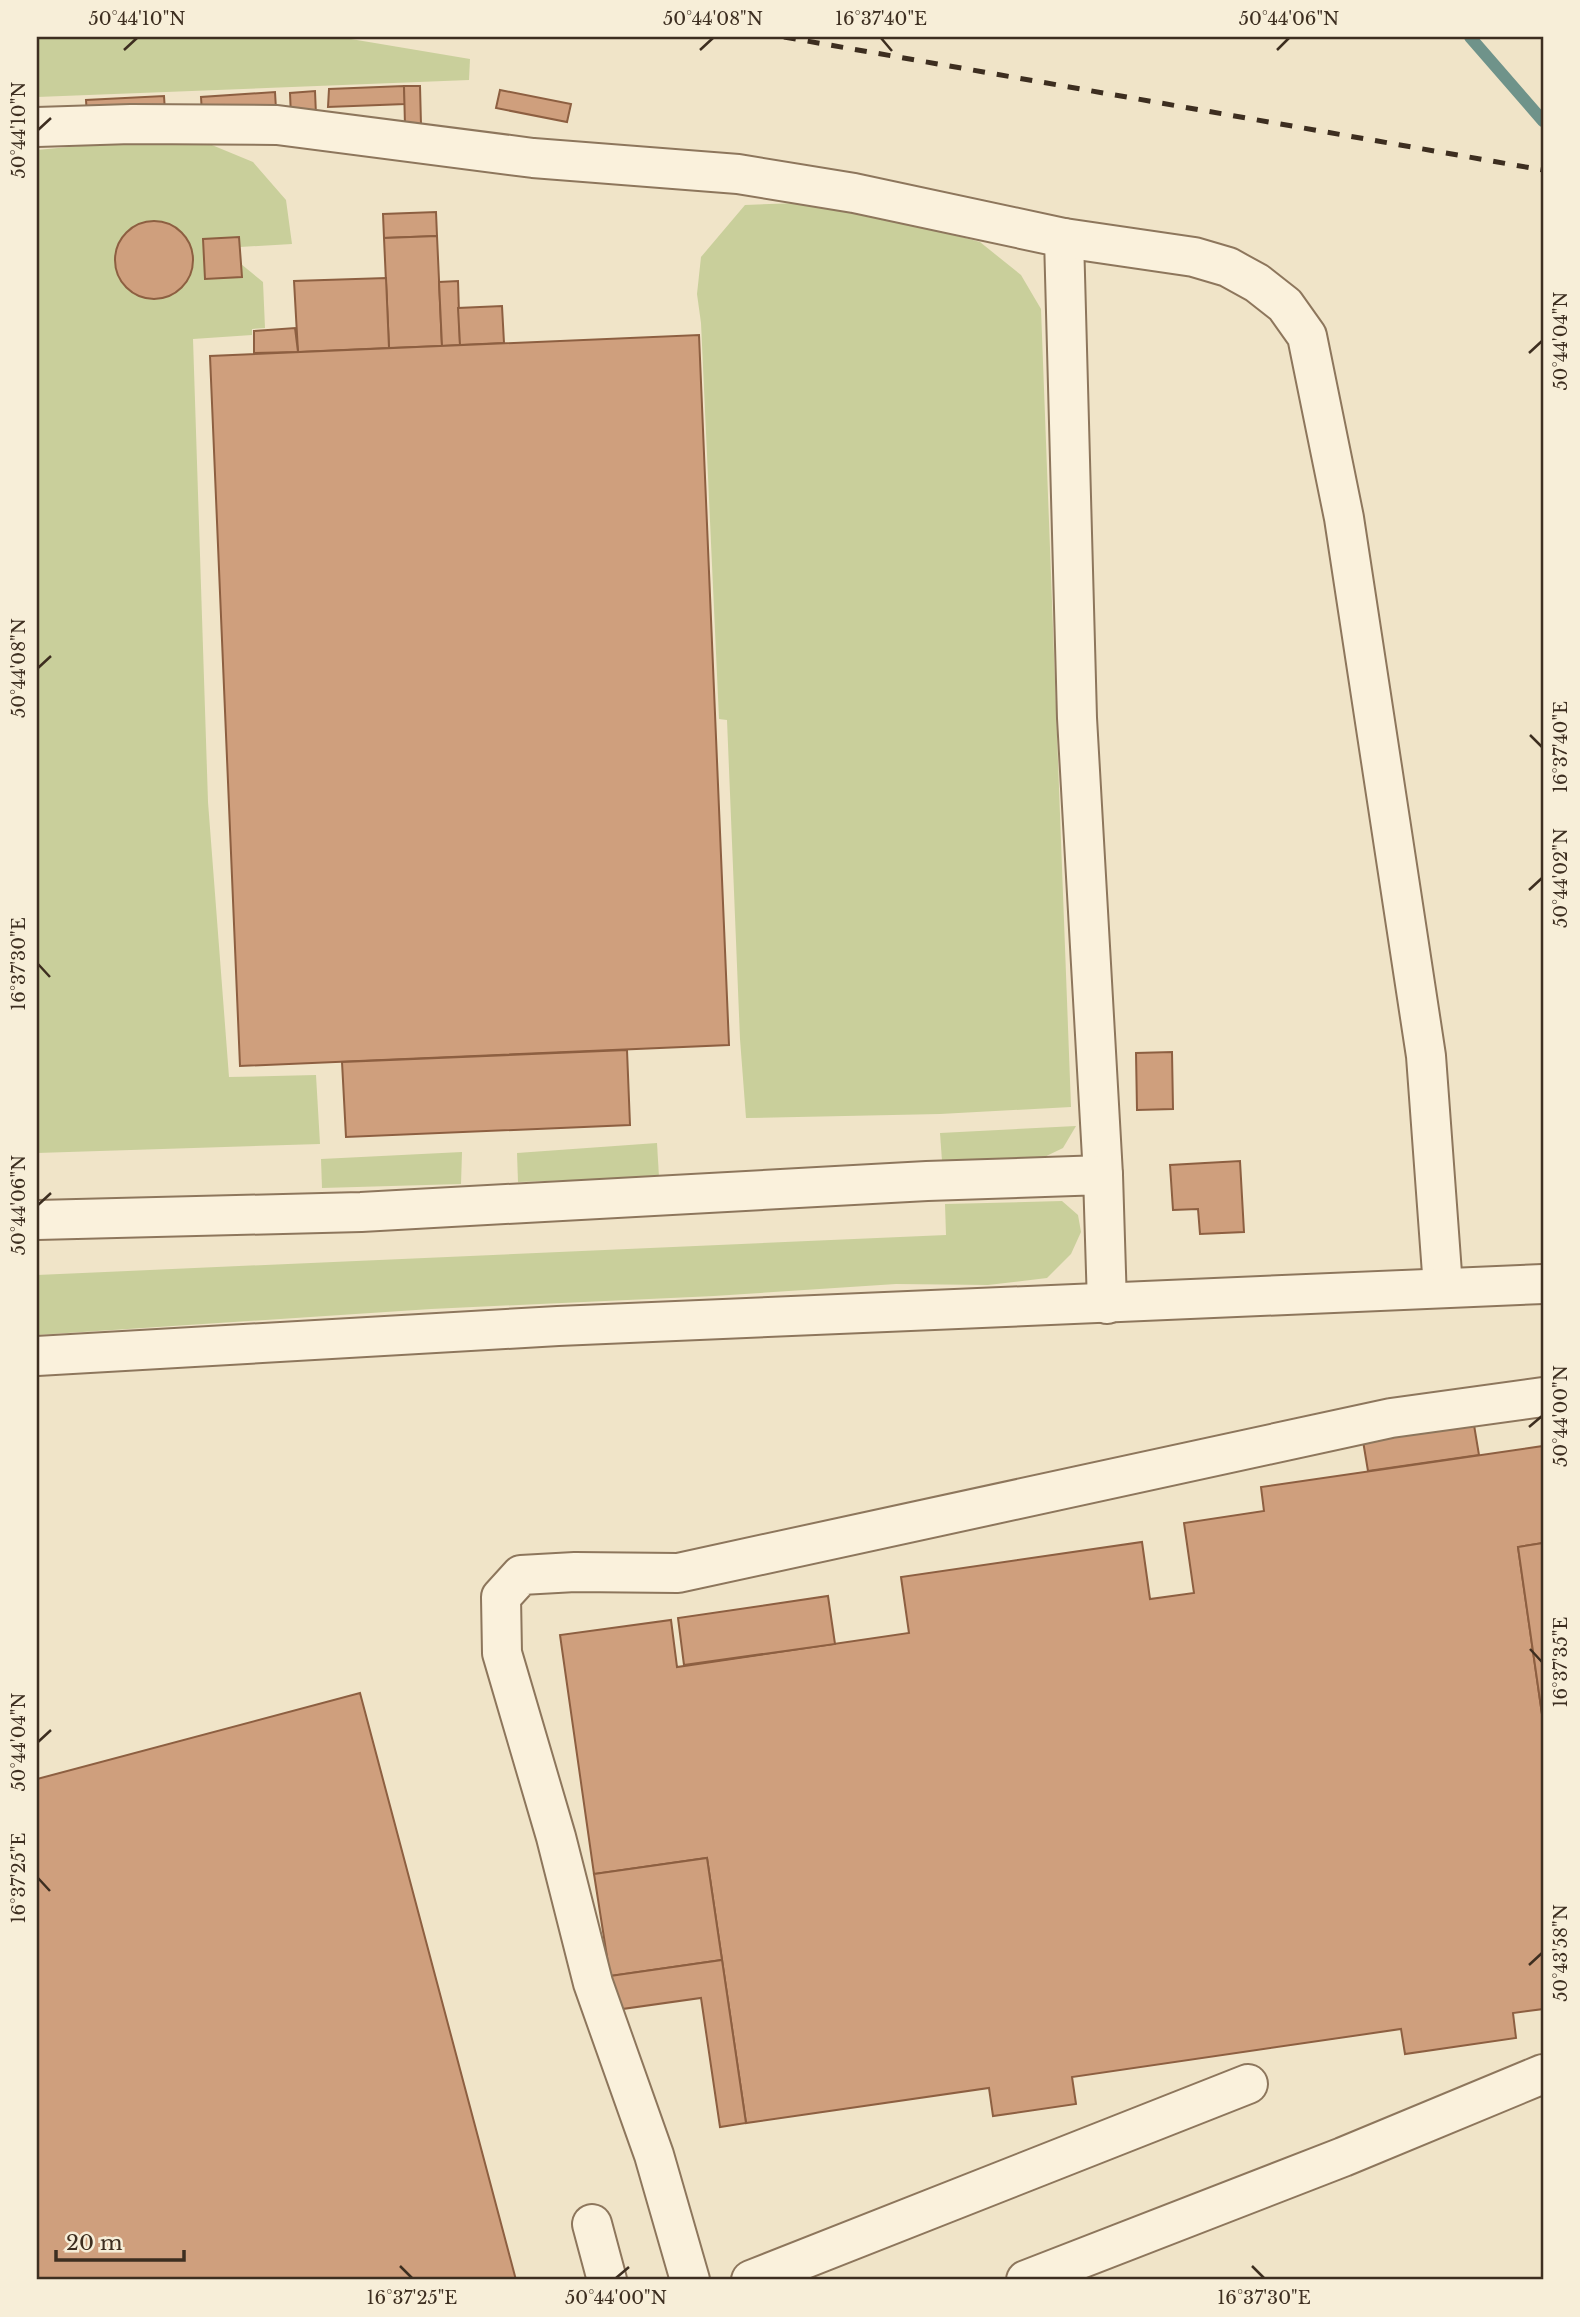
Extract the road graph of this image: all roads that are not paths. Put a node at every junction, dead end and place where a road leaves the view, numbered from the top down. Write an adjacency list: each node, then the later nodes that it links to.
1 (37, 127): 2 (lane)
2 (1064, 238): 3 (lane); 6 (lane)
3 (1103, 1175): 4 (lane); 7 (lane)
4 (37, 1220)
5 (1530, 1284): 6 (lane)
6 (1443, 1287): 7 (lane)
7 (1107, 1304): 8 (lane)
8 (37, 1356)
9 (1543, 1396): 14 (lane)
10 (1543, 2074): 16 (lane)
11 (1248, 2084): 15 (lane)
12 (593, 2224): 13 (lane)
13 (607, 2280)
14 (690, 2280)
15 (751, 2280)
16 (1026, 2280)

